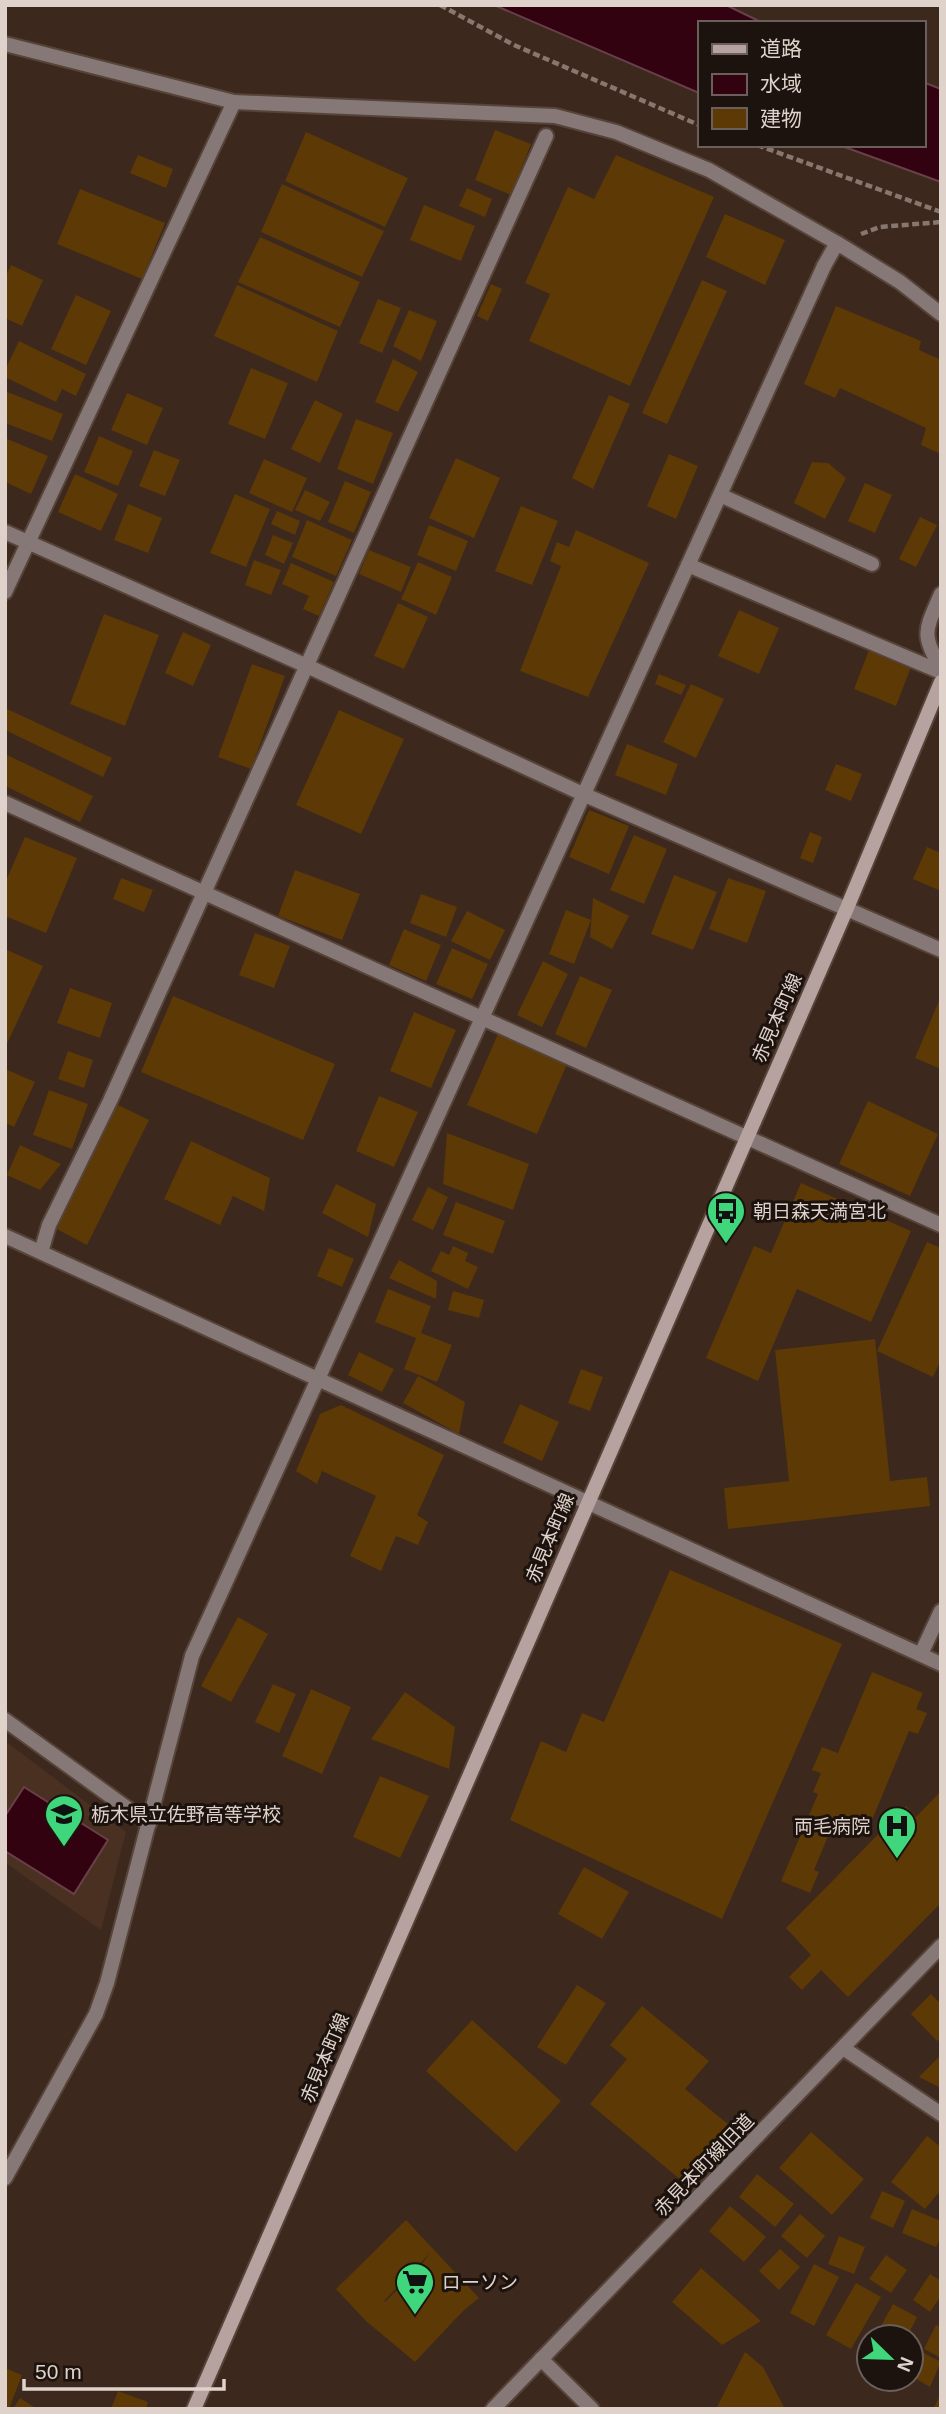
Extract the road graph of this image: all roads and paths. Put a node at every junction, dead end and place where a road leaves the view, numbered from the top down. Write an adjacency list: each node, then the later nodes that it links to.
1 (440, 5): 5 (path)
2 (5, 44): 3 (street)
3 (234, 103): 4 (street); 13 (street)
4 (555, 116): 9 (street); 18 (street)
5 (698, 125)
6 (762, 147): 7 (path)
7 (941, 212)
8 (941, 222): 9 (path)
9 (837, 243): 10 (street); 11 (street)
10 (941, 314)
11 (720, 495): 14 (street); 15 (street)
12 (5, 532): 13 (street)
13 (27, 542): 16 (street); 18 (street)
14 (872, 564)
15 (688, 565): 19 (street); 21 (street)
16 (5, 592)
17 (941, 594): 19 (street)
18 (307, 666): 21 (street); 23 (street)
19 (941, 670)
20 (941, 682): 24 (main road, 赤見本町線)
21 (584, 795): 24 (street); 26 (street)
22 (5, 803): 23 (street)
23 (204, 892): 26 (street); 30 (street)
24 (847, 908): 25 (street); 27 (main road, 赤見本町線)
25 (941, 950)
26 (483, 1018): 27 (street); 31 (street)
27 (747, 1137): 28 (street); 32 (main road, 赤見本町線)
28 (941, 1225)
29 (5, 1236): 30 (street)
30 (41, 1252): 31 (street)
31 (319, 1380): 32 (street); 37 (street)
32 (586, 1503): 34 (street); 43 (main road, 赤見本町線)
33 (941, 1611): 34 (street)
34 (921, 1654): 35 (street)
35 (941, 1664)
36 (5, 1720): 37 (street)
37 (149, 1824): 41 (street)
38 (941, 1946): 39 (street, 赤見本町線旧道)
39 (843, 2048): 40 (street); 42 (street, 赤見本町線旧道)
40 (941, 2114)
41 (5, 2178)
42 (541, 2359): 44 (street, 赤見本町線旧道); 45 (street)
43 (194, 2409)
44 (493, 2409)
45 (592, 2409)

